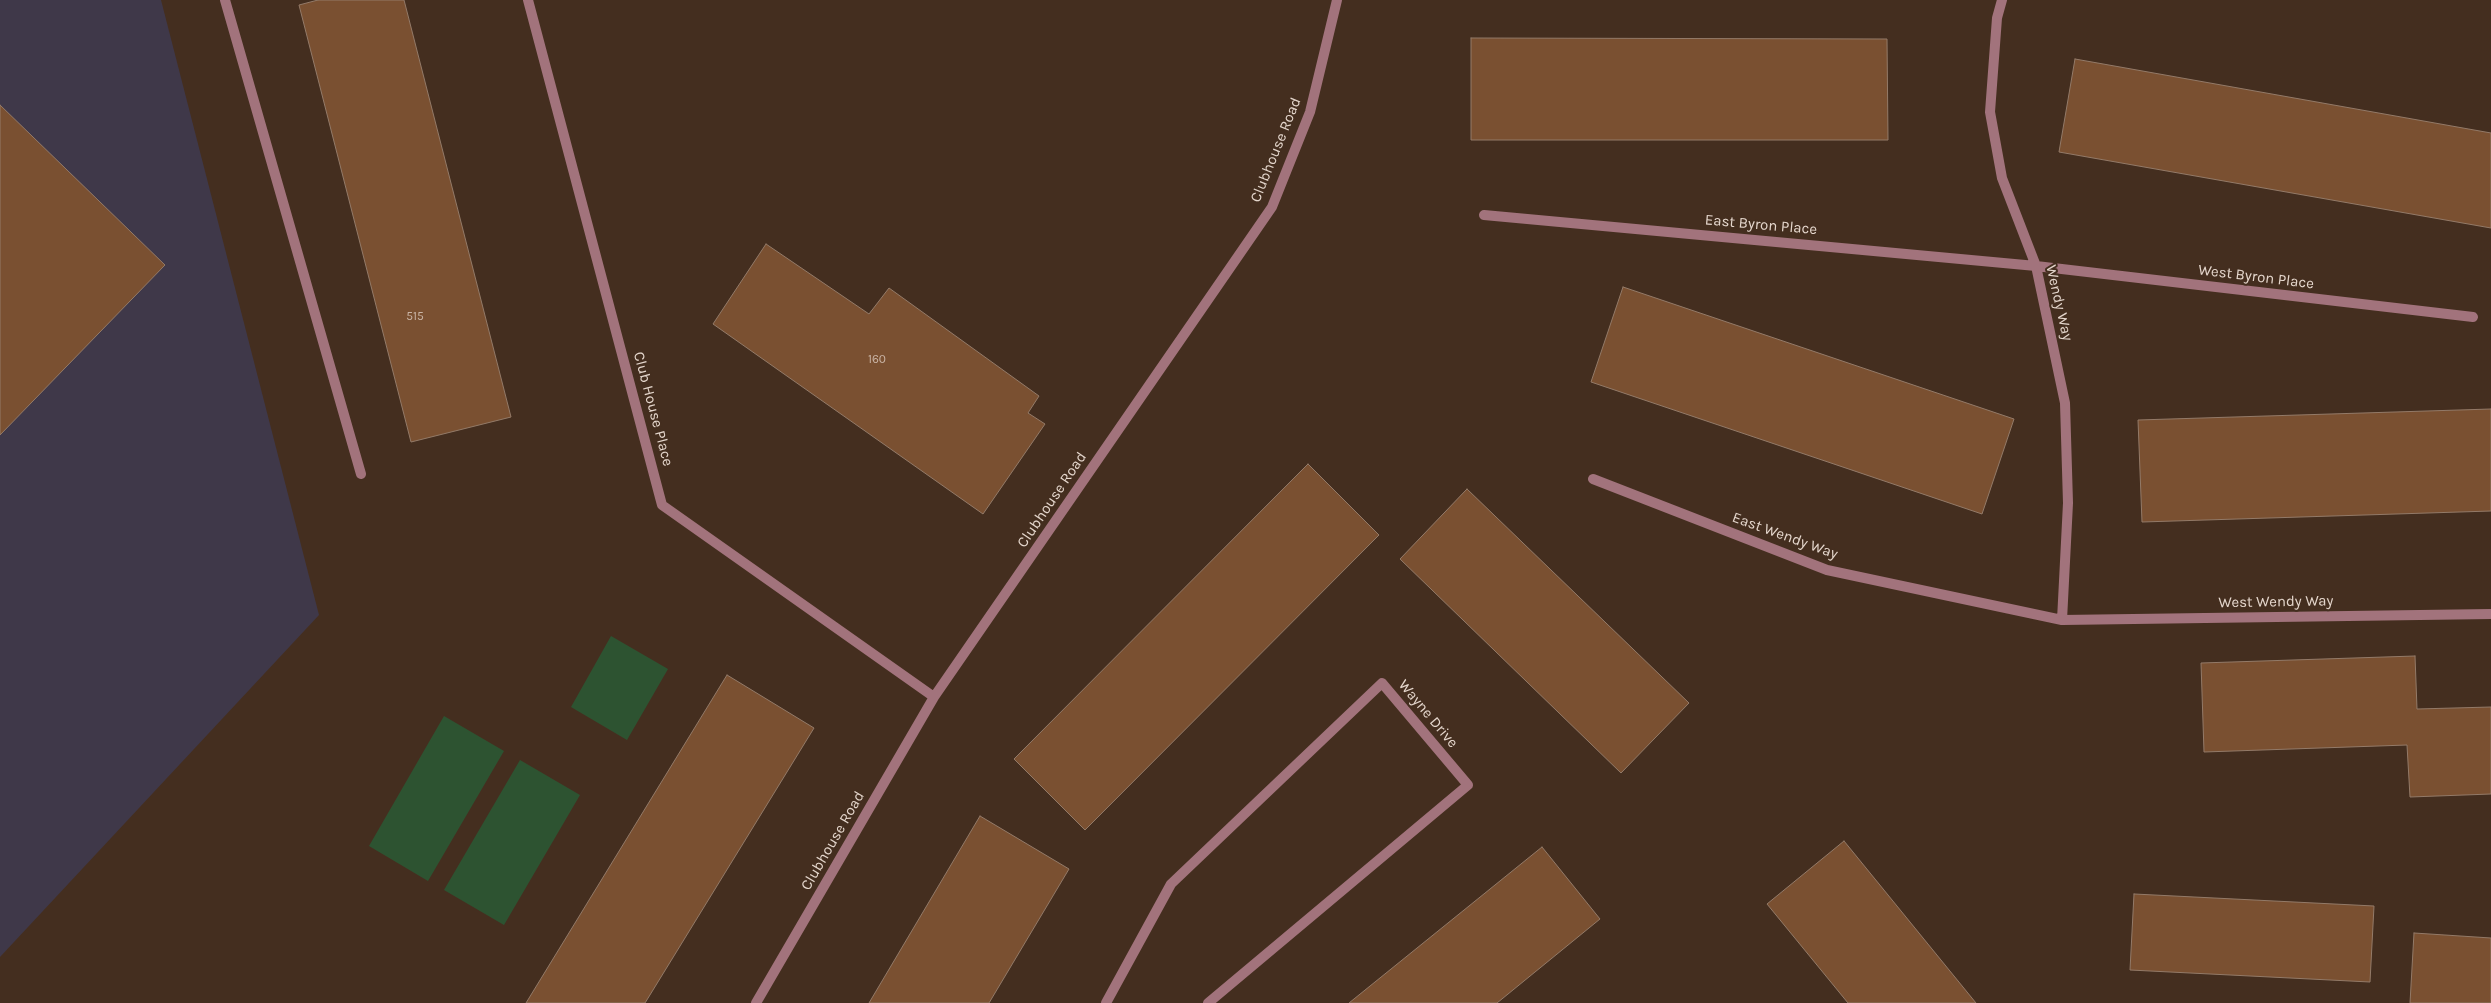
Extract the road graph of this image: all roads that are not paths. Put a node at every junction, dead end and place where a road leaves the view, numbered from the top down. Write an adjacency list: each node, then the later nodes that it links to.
1 (225, 0): 8 (street)
2 (528, 0): 12 (street, Club House Place)
3 (1337, 0): 12 (street, Clubhouse Road)
4 (2002, 0): 6 (street, Wendy Way)
5 (1484, 215): 6 (street, East Byron Place)
6 (2036, 266): 7 (street, West Byron Place); 11 (street, Wendy Way)
7 (2473, 317)
8 (362, 474)
9 (1593, 479): 11 (street, East Wendy Way)
10 (2491, 614): 11 (street, West Wendy Way)
11 (2062, 620)
12 (934, 697): 13 (street, Clubhouse Road)
13 (756, 1003)
14 (1106, 1003): 15 (street, Wayne Drive)
15 (1208, 1003)

